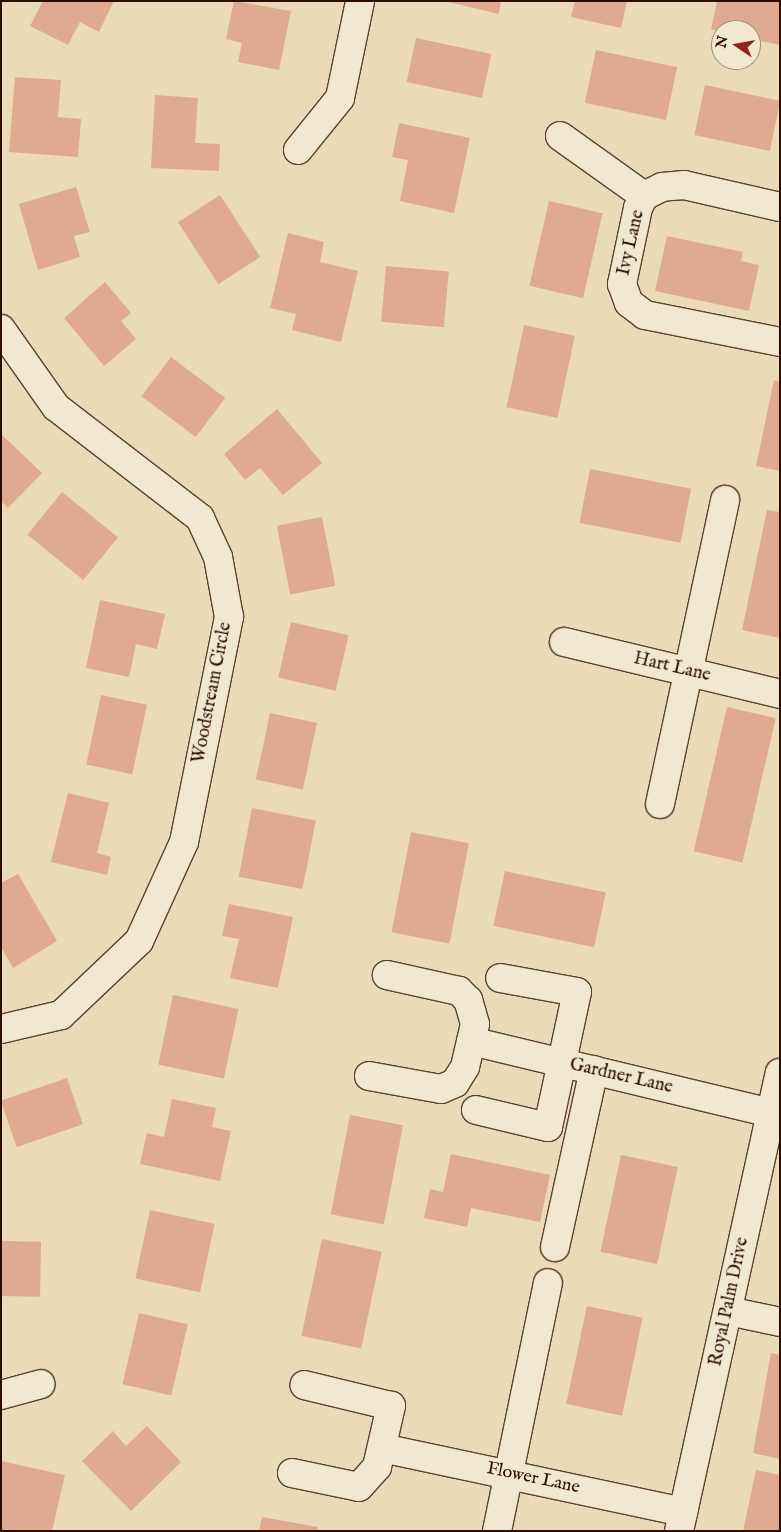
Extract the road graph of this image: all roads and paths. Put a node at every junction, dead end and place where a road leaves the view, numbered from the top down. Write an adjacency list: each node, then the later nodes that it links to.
1 (360, 1): 3 (street)
2 (560, 136): 4 (street)
3 (298, 150)
4 (644, 196): 5 (street, Ivy Lane); 7 (street, Ivy Lane)
5 (780, 207)
6 (1, 329): 15 (street, Woodstream Circle)
7 (780, 342)
8 (725, 500): 10 (street)
9 (564, 642): 10 (street, Hart Lane)
10 (688, 672): 11 (street, Hart Lane); 12 (street)
11 (780, 694)
12 (660, 804)
13 (387, 975): 16 (street)
14 (500, 978): 17 (street)
15 (1, 1029)
16 (471, 1042): 17 (street, Gardner Lane); 20 (street)
17 (563, 1063): 18 (street, Gardner Lane); 21 (street)
18 (594, 1070): 22 (street, Gardner Lane); 23 (street)
19 (780, 1073): 22 (street, Royal Palm Drive)
20 (369, 1076)
21 (476, 1110)
22 (771, 1113): 25 (street, Royal Palm Drive)
23 (555, 1247)
24 (548, 1283): 32 (street)
25 (728, 1311): 26 (street); 33 (street, Royal Palm Drive)
26 (780, 1322)
27 (42, 1384): 29 (street)
28 (304, 1385): 30 (street)
29 (1, 1395)
30 (382, 1448): 31 (street); 32 (street, Flower Lane)
31 (292, 1473)
32 (509, 1474): 33 (street, Flower Lane); 34 (street)
33 (681, 1521)
34 (497, 1531)

